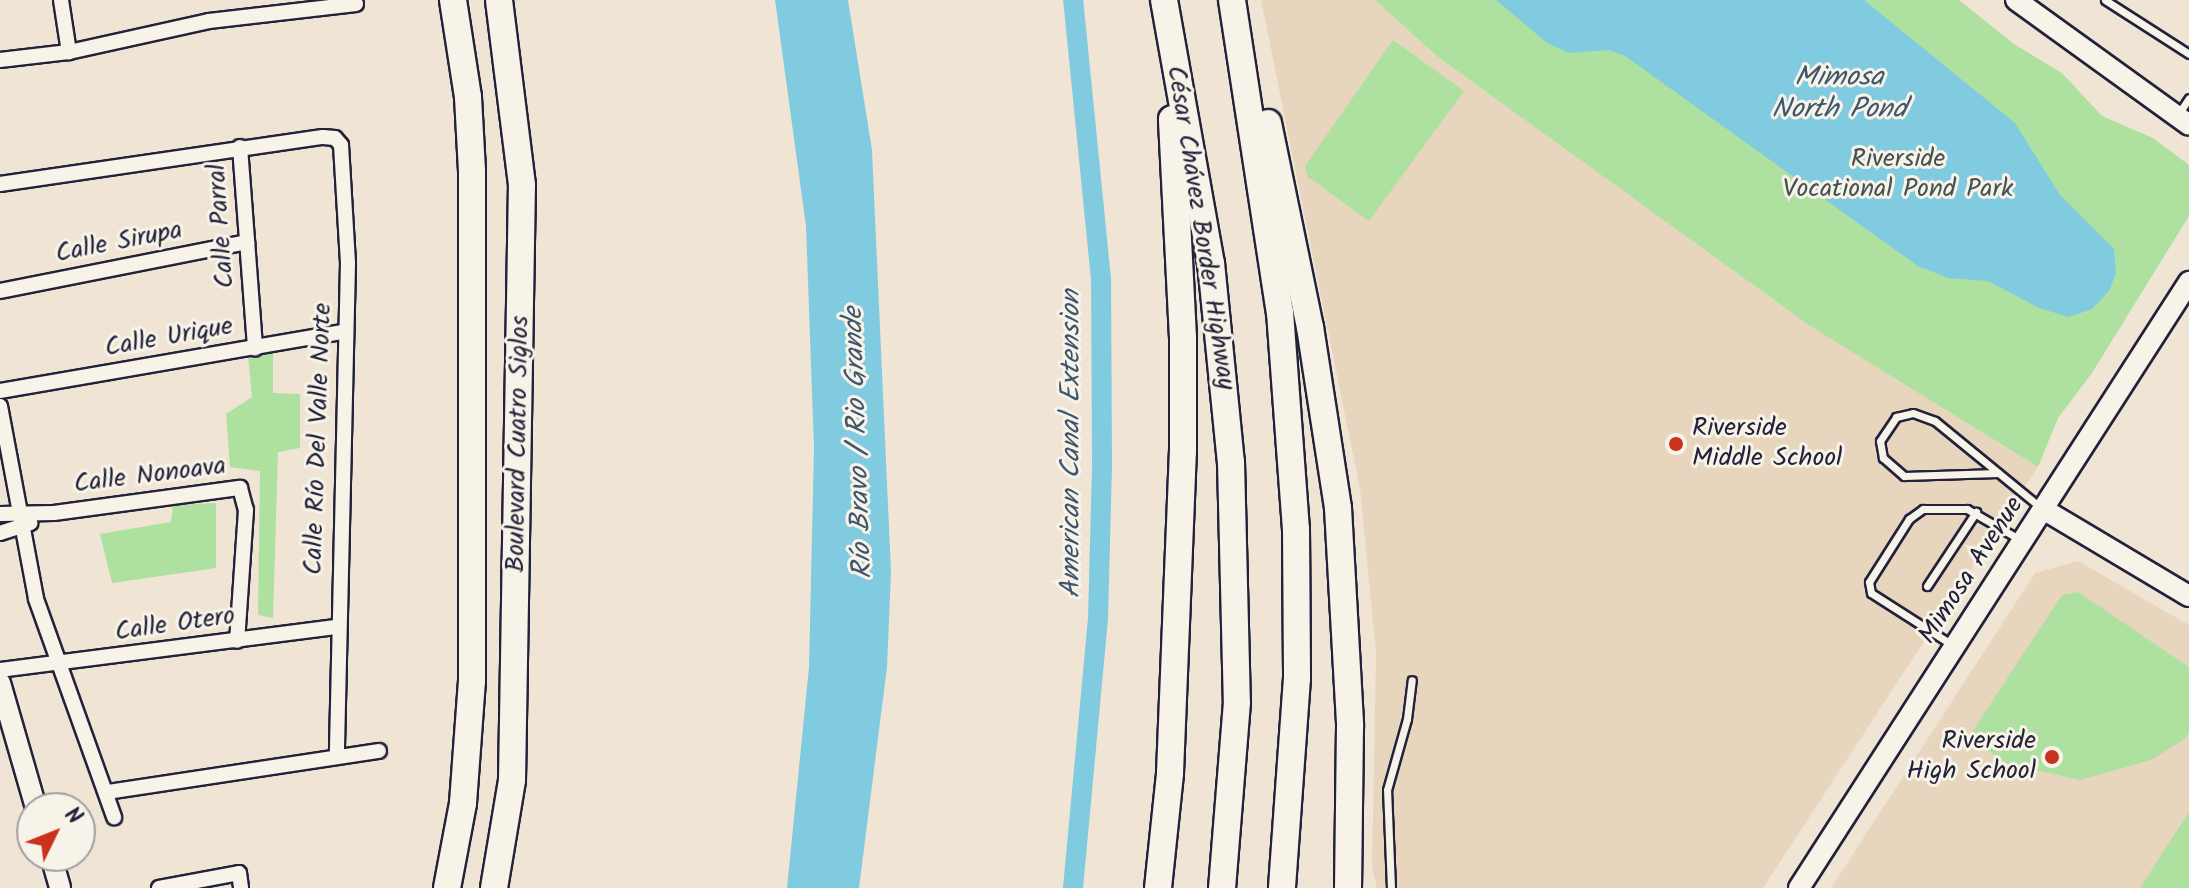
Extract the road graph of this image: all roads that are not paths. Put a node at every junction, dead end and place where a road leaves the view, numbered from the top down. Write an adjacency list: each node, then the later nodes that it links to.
1 (61, 0): 10 (street)
2 (453, 0): 50 (highway, Boulevard Cuatro Siglos)
3 (499, 0): 51 (highway, Boulevard Cuatro Siglos)
4 (1164, 0): 52 (highway); 53 (highway, César Chávez Border Highway)
5 (2016, 0): 14 (street)
6 (2105, 0): 11 (lane)
7 (356, 4): 9 (street)
8 (1233, 6): 54 (highway); 55 (highway)
9 (303, 7): 10 (street)
10 (69, 52): 12 (street)
11 (2189, 54)
12 (0, 60)
13 (2189, 98): 14 (lane)
14 (2183, 120)
15 (240, 147): 16 (street); 17 (street, Calle Parral); 20 (street, Calle Río Del Valle Norte)
16 (0, 184)
17 (247, 242): 19 (street, Calle Sirupa); 21 (street, Calle Parral)
18 (2189, 282): 25 (street, Mimosa Avenue)
19 (0, 291)
20 (346, 331): 21 (street, Calle Urique); 35 (street, Calle Río Del Valle Norte)
21 (255, 348): 22 (street, Calle Urique)
22 (0, 391)
23 (0, 406): 26 (street)
24 (1998, 473): 24 (lane); 25 (lane)
25 (2043, 509): 32 (street, Mimosa Avenue); 34 (street)
26 (19, 511): 28 (street, Calle Nonoava); 29 (street, Calle Nonoava); 30 (street)
27 (1976, 512): 32 (lane); 33 (lane); 37 (lane)
28 (54, 513): 30 (street, Calle Nonoava); 36 (street, Calle Nonoava)
29 (0, 514)
30 (21, 527): 31 (street, Calle Nonoava); 38 (street)
31 (0, 533)
32 (2021, 540): 37 (street, Mimosa Avenue)
33 (1927, 586)
34 (2189, 596)
35 (338, 627): 36 (street, Calle Otero); 44 (street, Calle Río Del Valle Norte)
36 (237, 641): 38 (street, Calle Otero)
37 (1954, 646): 57 (street, Mimosa Avenue)
38 (56, 666): 40 (street, Calle Otero); 46 (street)
39 (0, 670): 40 (street, Calle Otero)
40 (19, 670): 42 (street, Calle Otero)
41 (1412, 680): 56 (lane)
42 (0, 682): 45 (street)
43 (379, 751): 44 (street)
44 (337, 756): 46 (street)
45 (31, 792)
46 (107, 792): 47 (street)
47 (114, 817)
48 (159, 888): 49 (street)
49 (241, 888)
50 (447, 888)
51 (494, 888)
52 (1158, 888)
53 (1222, 888)
54 (1282, 888)
55 (1348, 888)
56 (1391, 888)
57 (1799, 888)

